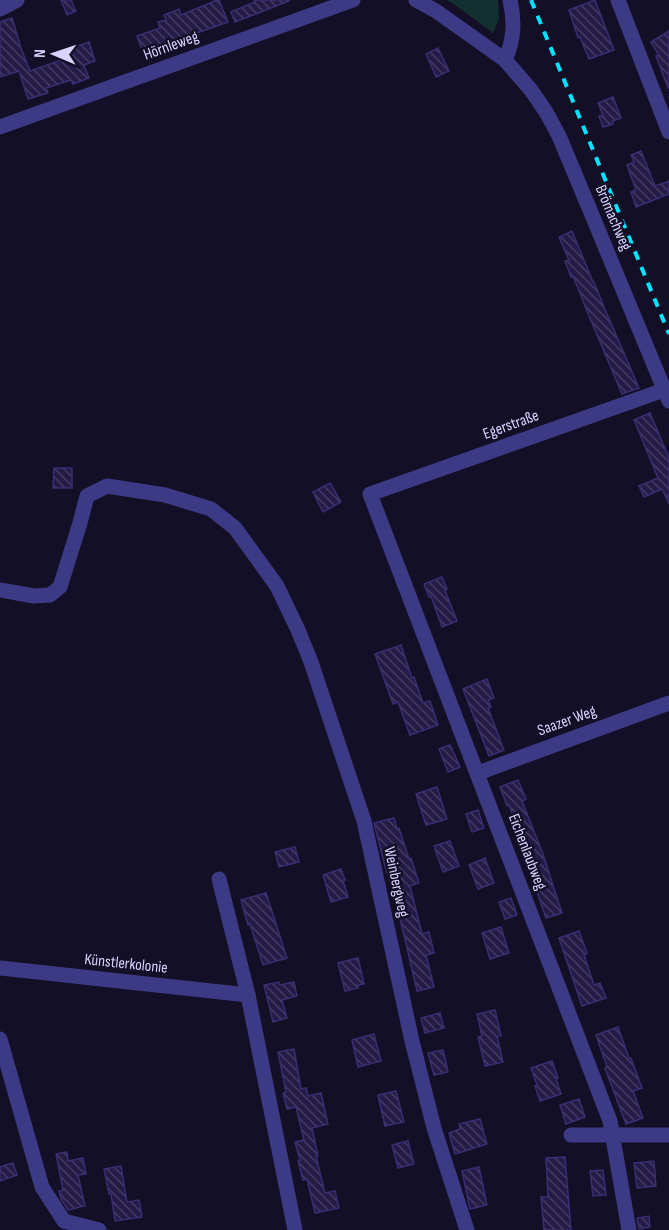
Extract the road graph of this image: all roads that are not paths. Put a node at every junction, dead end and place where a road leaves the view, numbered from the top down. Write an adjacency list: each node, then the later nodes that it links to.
1 (17, 0): 6 (street)
2 (353, 0): 8 (street, Hörnleweg)
3 (416, 0): 7 (street)
4 (510, 0): 7 (street)
5 (618, 0): 9 (street)
6 (0, 9)
7 (505, 60): 10 (street, Brömachweg)
8 (0, 127)
9 (669, 132)
10 (667, 395): 11 (street, Egerstraße)
11 (370, 494): 14 (street, Eichenlaubweg)
12 (0, 590): 25 (street, Weinbergweg)
13 (669, 703): 14 (street, Saazer Weg)
14 (478, 773): 20 (street, Eichenlaubweg)
15 (219, 879): 17 (street)
16 (0, 968): 17 (street, Künstlerkolonie)
17 (248, 995): 24 (street)
18 (0, 1039): 22 (street)
19 (571, 1135): 20 (street)
20 (613, 1135): 21 (street); 26 (street, Eichenlaubweg)
21 (669, 1135)
22 (64, 1226): 23 (street)
23 (99, 1230)
24 (295, 1230)
25 (467, 1230)
26 (629, 1230)

